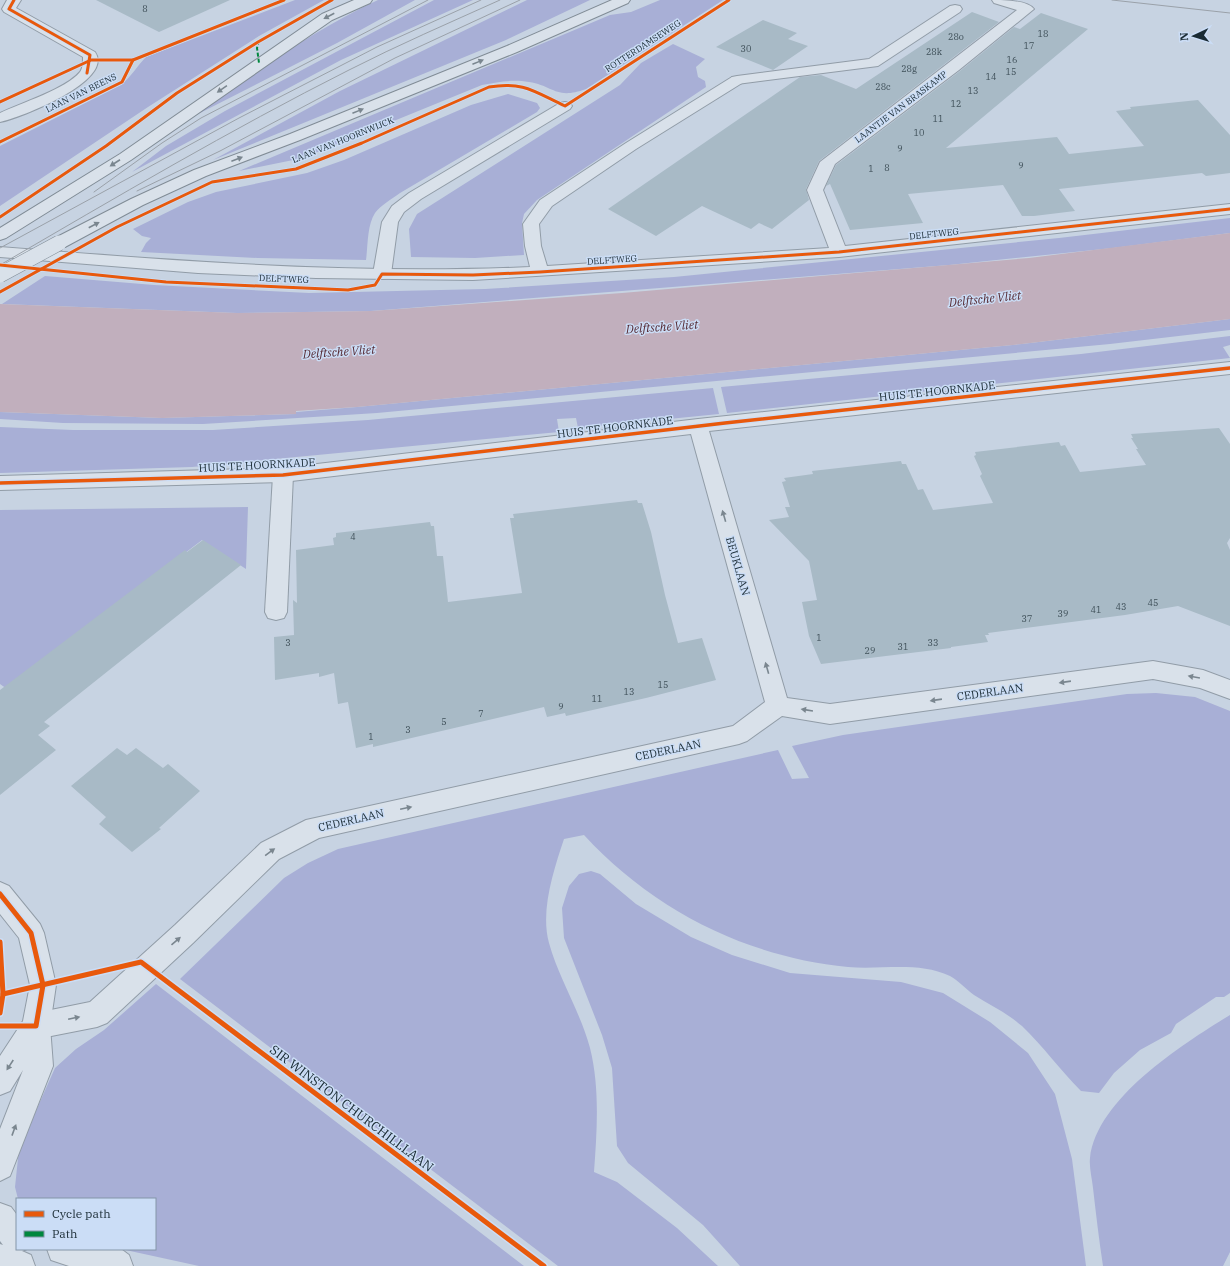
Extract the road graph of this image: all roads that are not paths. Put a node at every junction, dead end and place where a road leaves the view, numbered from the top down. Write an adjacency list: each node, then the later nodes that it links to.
1 (14, 0): 7 (street, LAAN VAN BEENS)
2 (365, 0): 9 (street, one-way to 9)
3 (623, 0): 14 (street, LAAN VAN HOORNWIJCK, one-way to 3, bridge)
4 (999, 0): 11 (street, LAANTJE VAN BRASKAMP)
5 (955, 9): 12 (street)
6 (565, 106): 13 (street)
7 (0, 118)
8 (1230, 209): 11 (street, DELFTWEG)
9 (0, 235)
10 (0, 252): 13 (street, DELFTWEG)
11 (839, 252): 12 (street, DELFTWEG)
12 (540, 272): 13 (street, DELFTWEG)
13 (382, 274)
14 (0, 275)
15 (1230, 368): 16 (street, HUIS TE HOORNKADE)
16 (698, 426): 17 (street, HUIS TE HOORNKADE); 21 (street, BEUKLAAN, one-way to 16)
17 (283, 475): 18 (street, HUIS TE HOORNKADE); 19 (street)
18 (0, 483)
19 (276, 612)
20 (1230, 690): 21 (street, CEDERLAAN, one-way to 21)
21 (778, 706): 23 (street, CEDERLAAN, one-way to 21)
22 (0, 894): 23 (street)
23 (36, 1026): 24 (street, one-way to 24); 25 (street, one-way to 23)
24 (0, 1081)
25 (0, 1166)
26 (0, 1218): 27 (street)
27 (16, 1237)
28 (66, 1250): 31 (street)
29 (0, 1259): 30 (street)
30 (20, 1266)
31 (118, 1266)

